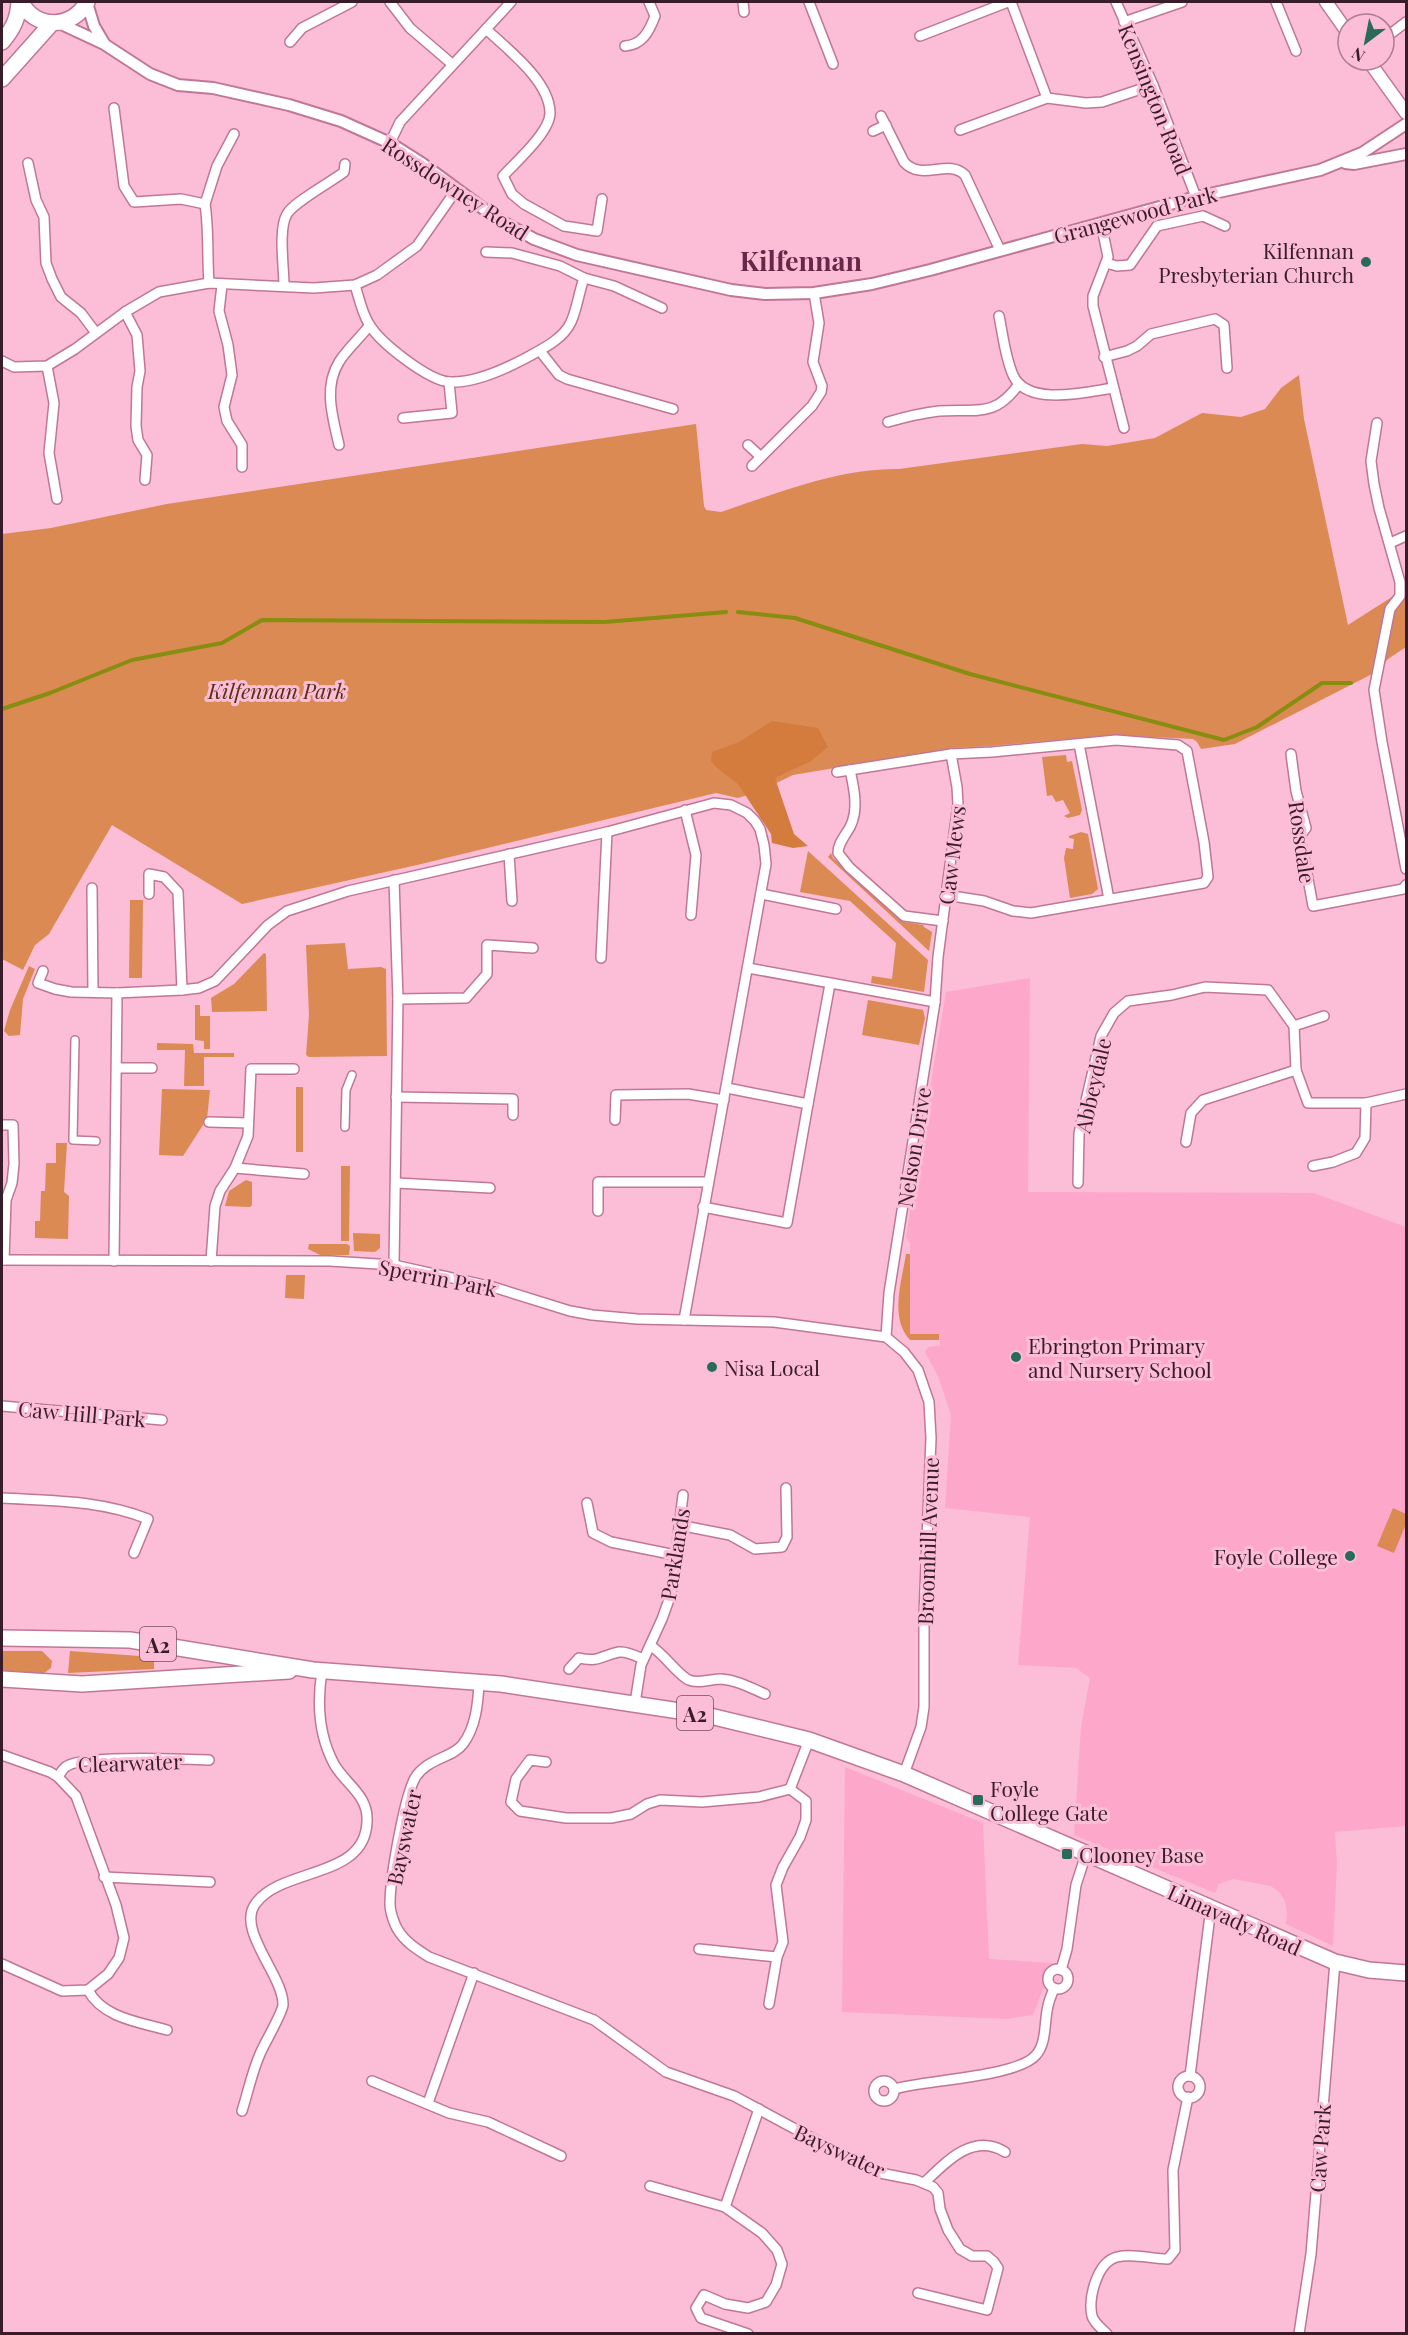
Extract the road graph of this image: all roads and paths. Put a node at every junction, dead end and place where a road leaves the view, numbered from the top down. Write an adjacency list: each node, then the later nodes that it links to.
1 (20, 2): 17 (highway); 20 (highway)
2 (87, 2): 17 (highway); 22 (street)
3 (352, 2): 21 (street)
4 (390, 2): 25 (street)
5 (511, 2): 18 (street)
6 (649, 2): 23 (street)
7 (743, 2): 14 (street)
8 (809, 2): 26 (street)
9 (1009, 2): 19 (street); 30 (street)
10 (1116, 2): 16 (street, Kensington Road)
11 (1182, 2): 16 (street)
12 (1276, 2): 24 (street)
13 (1326, 2): 15 (main road)
14 (744, 12)
15 (1336, 16)
16 (1124, 22): 29 (street, Kensington Road)
17 (56, 23): 22 (street, Rossdowney Road); 28 (highway)
18 (486, 29): 25 (street); 46 (street)
19 (920, 36)
20 (2, 42)
21 (290, 42)
22 (104, 44): 39 (street, Rossdowney Road)
23 (625, 46)
24 (1296, 51)
25 (452, 64): 39 (street)
26 (833, 64)
27 (1377, 72): 32 (main road)
28 (2, 79)
29 (1153, 85): 30 (street); 45 (street, Kensington Road)
30 (1047, 98): 36 (street)
31 (114, 108): 47 (street)
32 (1407, 113)
33 (882, 116): 35 (street)
34 (1407, 124): 42 (street, Grangewood Park)
35 (886, 125): 37 (street); 50 (street)
36 (960, 130)
37 (873, 131)
38 (234, 134): 47 (street)
39 (390, 143): 44 (street, Rossdowney Road)
40 (1407, 154): 42 (street)
41 (27, 163): 64 (street)
42 (1341, 163): 45 (street, Grangewood Park)
43 (345, 164): 56 (street)
44 (457, 189): 57 (street); 59 (street, Rossdowney Road)
45 (1196, 197): 48 (street, Grangewood Park)
46 (602, 199)
47 (205, 204): 54 (street)
48 (1101, 223): 50 (street, Grangewood Park); 52 (street)
49 (1225, 226): 52 (street)
50 (1000, 250): 58 (street, Grangewood Park)
51 (486, 252): 53 (street)
52 (1106, 263): 66 (street)
53 (584, 278): 60 (street); 65 (street)
54 (209, 283): 55 (street); 61 (street)
55 (222, 285): 56 (street); 82 (street)
56 (284, 285): 57 (street)
57 (355, 285): 63 (street)
58 (856, 287): 59 (street, Rossdowney Road)
59 (814, 293): 80 (street)
60 (662, 308)
61 (125, 312): 64 (street); 83 (street)
62 (999, 316): 71 (street)
63 (369, 326): 70 (street); 78 (street)
64 (96, 333): 68 (street)
65 (540, 351): 70 (street); 73 (street)
66 (1104, 357): 69 (street); 72 (street)
67 (2, 361): 68 (street)
68 (47, 366): 84 (street)
69 (1227, 368)
70 (449, 382): 74 (street)
71 (1019, 384): 72 (street); 75 (street)
72 (1113, 388): 77 (street)
73 (673, 409)
74 (403, 418)
75 (888, 422)
76 (1377, 423): 86 (street)
77 (1124, 428)
78 (339, 445)
79 (748, 446): 80 (street)
80 (761, 457): 81 (street)
81 (752, 466)
82 (242, 467)
83 (145, 480)
84 (57, 499)
85 (1407, 536): 86 (street)
86 (1390, 543): 95 (street)
87 (1078, 744): 88 (street); 102 (street); 102 (street)
88 (951, 754): 90 (street); 101 (street, Caw Mews)
89 (1291, 754): 97 (street, Rossdale)
90 (850, 770): 91 (street); 106 (street)
91 (837, 772)
92 (685, 810): 93 (street); 100 (street); 105 (street)
93 (607, 832): 94 (street); 109 (street)
94 (509, 854): 96 (street); 103 (street)
95 (1407, 869)
96 (394, 880): 113 (street); 116 (street)
97 (1407, 885)
98 (93, 888): 114 (street)
99 (149, 894): 113 (street)
100 (761, 894): 104 (street); 110 (street)
101 (946, 895): 102 (street); 106 (street, Caw Mews)
102 (1109, 899)
103 (512, 901)
104 (836, 909)
105 (691, 915)
106 (943, 921): 108 (street, Caw Mews)
107 (533, 948): 116 (street)
108 (938, 957): 117 (street, Nelson Drive)
109 (602, 958)
110 (748, 969): 112 (street); 126 (street)
111 (43, 971): 114 (street)
112 (830, 984): 117 (street); 131 (street)
113 (182, 990): 115 (street)
114 (93, 992): 115 (street)
115 (117, 993): 121 (street)
116 (398, 999): 128 (street)
117 (935, 1002): 154 (street, Nelson Drive)
118 (1324, 1016): 119 (street)
119 (1294, 1026): 124 (street); 145 (street, Abbeydale)
120 (75, 1040): 138 (street)
121 (117, 1068): 122 (street); 150 (street)
122 (152, 1068)
123 (294, 1069): 135 (street)
124 (1296, 1070): 130 (street); 139 (street)
125 (352, 1075): 137 (street)
126 (727, 1088): 129 (street); 131 (street)
127 (1407, 1094): 130 (street)
128 (396, 1097): 132 (street); 144 (street)
129 (724, 1100): 133 (street); 143 (street)
130 (1366, 1103): 140 (street)
131 (808, 1104): 147 (street)
132 (513, 1115)
133 (615, 1120)
134 (209, 1122): 135 (street)
135 (248, 1123): 141 (street)
136 (2, 1125): 149 (street)
137 (345, 1127)
138 (96, 1142)
139 (1186, 1142)
140 (1313, 1166)
141 (235, 1168): 142 (street); 151 (street)
142 (304, 1174)
143 (708, 1182): 147 (street); 148 (street)
144 (397, 1183): 146 (street); 152 (street)
145 (1078, 1183)
146 (490, 1188)
147 (703, 1207): 153 (street)
148 (598, 1211)
149 (3, 1260): 150 (street, Sperrin Park)
150 (114, 1261): 151 (street, Sperrin Park)
151 (211, 1261): 152 (street, Sperrin Park)
152 (394, 1265): 153 (street, Sperrin Park)
153 (684, 1320): 154 (street, Sperrin Park)
154 (886, 1337): 177 (street, Broomhill Avenue)
155 (2, 1406): 156 (street, Caw Hill Park)
156 (162, 1420)
157 (786, 1488): 161 (street)
158 (683, 1495): 161 (street, Parklands)
159 (2, 1498): 162 (street)
160 (587, 1503): 163 (street)
161 (679, 1525): 163 (street, Parklands)
162 (134, 1553)
163 (675, 1555): 165 (street, Parklands)
164 (2, 1638): 168 (highway, A2)
165 (651, 1646): 166 (street, Parklands); 171 (street)
166 (643, 1659): 167 (street); 172 (street, Parklands)
167 (569, 1669)
168 (317, 1670): 169 (highway, A2); 170 (highway, A2); 201 (street)
169 (2, 1679)
170 (479, 1683): 172 (highway, A2); 189 (street, Bayswater)
171 (765, 1695)
172 (634, 1703): 173 (highway, A2)
173 (809, 1740): 177 (highway, A2); 179 (street)
174 (2, 1755): 178 (street, Clearwater)
175 (208, 1760): 178 (street, Clearwater)
176 (546, 1762): 179 (street)
177 (904, 1774): 180 (highway, Limavady Road / A2)
178 (58, 1777): 181 (street, Clearwater)
179 (790, 1789): 185 (street)
180 (1086, 1854): 183 (highway, Limavady Road / A2); 188 (street)
181 (104, 1877): 182 (street); 192 (street, Clearwater)
182 (210, 1882)
183 (1211, 1907): 186 (highway, Limavady Road / A2); 195 (street)
184 (699, 1949): 185 (street)
185 (777, 1957): 193 (street)
186 (1335, 1962): 190 (highway, Limavady Road / A2); 210 (street, Caw Park)
187 (2, 1964): 192 (street)
188 (1061, 1970): 191 (street); 191 (street)
189 (474, 1973): 199 (street); 200 (street, Bayswater)
190 (1407, 1973)
191 (1054, 1988): 197 (street)
192 (88, 1990): 194 (street)
193 (769, 2004)
194 (167, 2030)
195 (1190, 2076): 198 (street); 198 (street)
196 (372, 2081): 199 (street)
197 (894, 2089)
198 (1188, 2097): 209 (street)
199 (428, 2103): 203 (street)
200 (759, 2109): 204 (street, Bayswater); 206 (street)
201 (242, 2111)
202 (1005, 2152): 204 (street)
203 (561, 2156)
204 (924, 2183): 207 (street)
205 (650, 2186): 206 (street)
206 (725, 2207): 208 (street)
207 (918, 2294)
208 (748, 2334)
209 (1107, 2334)
210 (1299, 2334)

